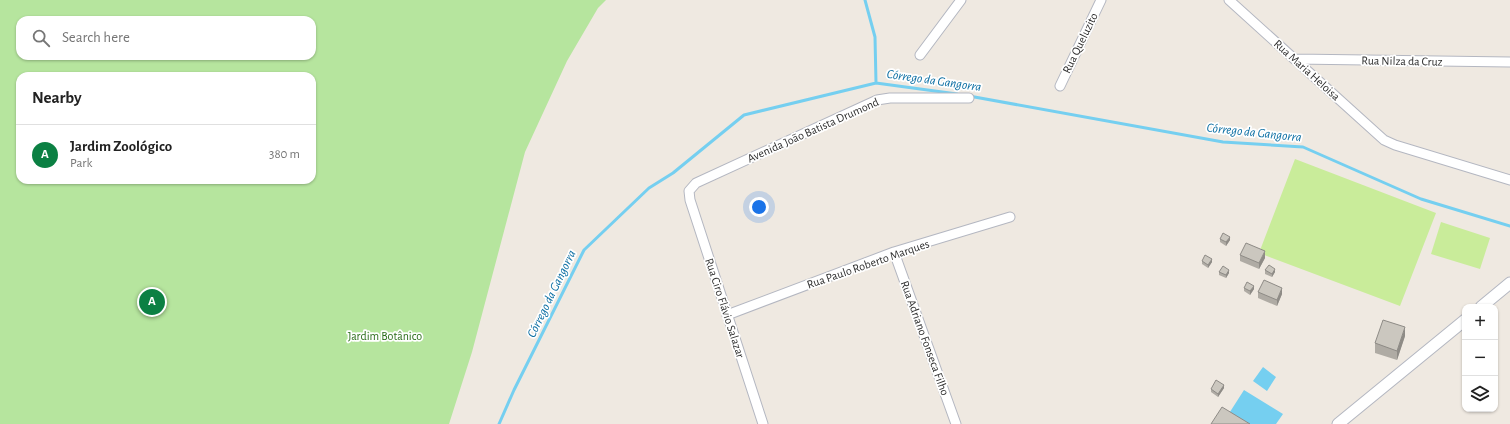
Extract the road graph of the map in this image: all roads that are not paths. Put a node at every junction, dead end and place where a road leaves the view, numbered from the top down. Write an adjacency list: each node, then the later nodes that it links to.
1 (961, 0): 4 (street)
2 (1101, 0): 7 (street, Rua Queluzito)
3 (1229, 0): 5 (street, Rua Maria Heloisa)
4 (920, 55)
5 (1295, 59): 6 (street, Rua Nilza da Cruz); 9 (street, Rua Maria Heloisa)
6 (1510, 62)
7 (1060, 86)
8 (969, 98): 10 (street, Avenida João Batista Drumond)
9 (1510, 180)
10 (689, 191): 15 (street, Rua Ciro Flávio Salazar)
11 (1010, 218): 12 (street, Rua Paulo Roberto Marques)
12 (894, 252): 15 (street, Rua Paulo Roberto Marques); 18 (street, Rua Adriano Fonseca Filho)
13 (1510, 283): 14 (street)
14 (1485, 304)
15 (727, 315): 17 (street, Rua Ciro Flávio Salazar)
16 (1462, 322): 19 (street)
17 (763, 424)
18 (956, 424)
19 (1338, 424)

